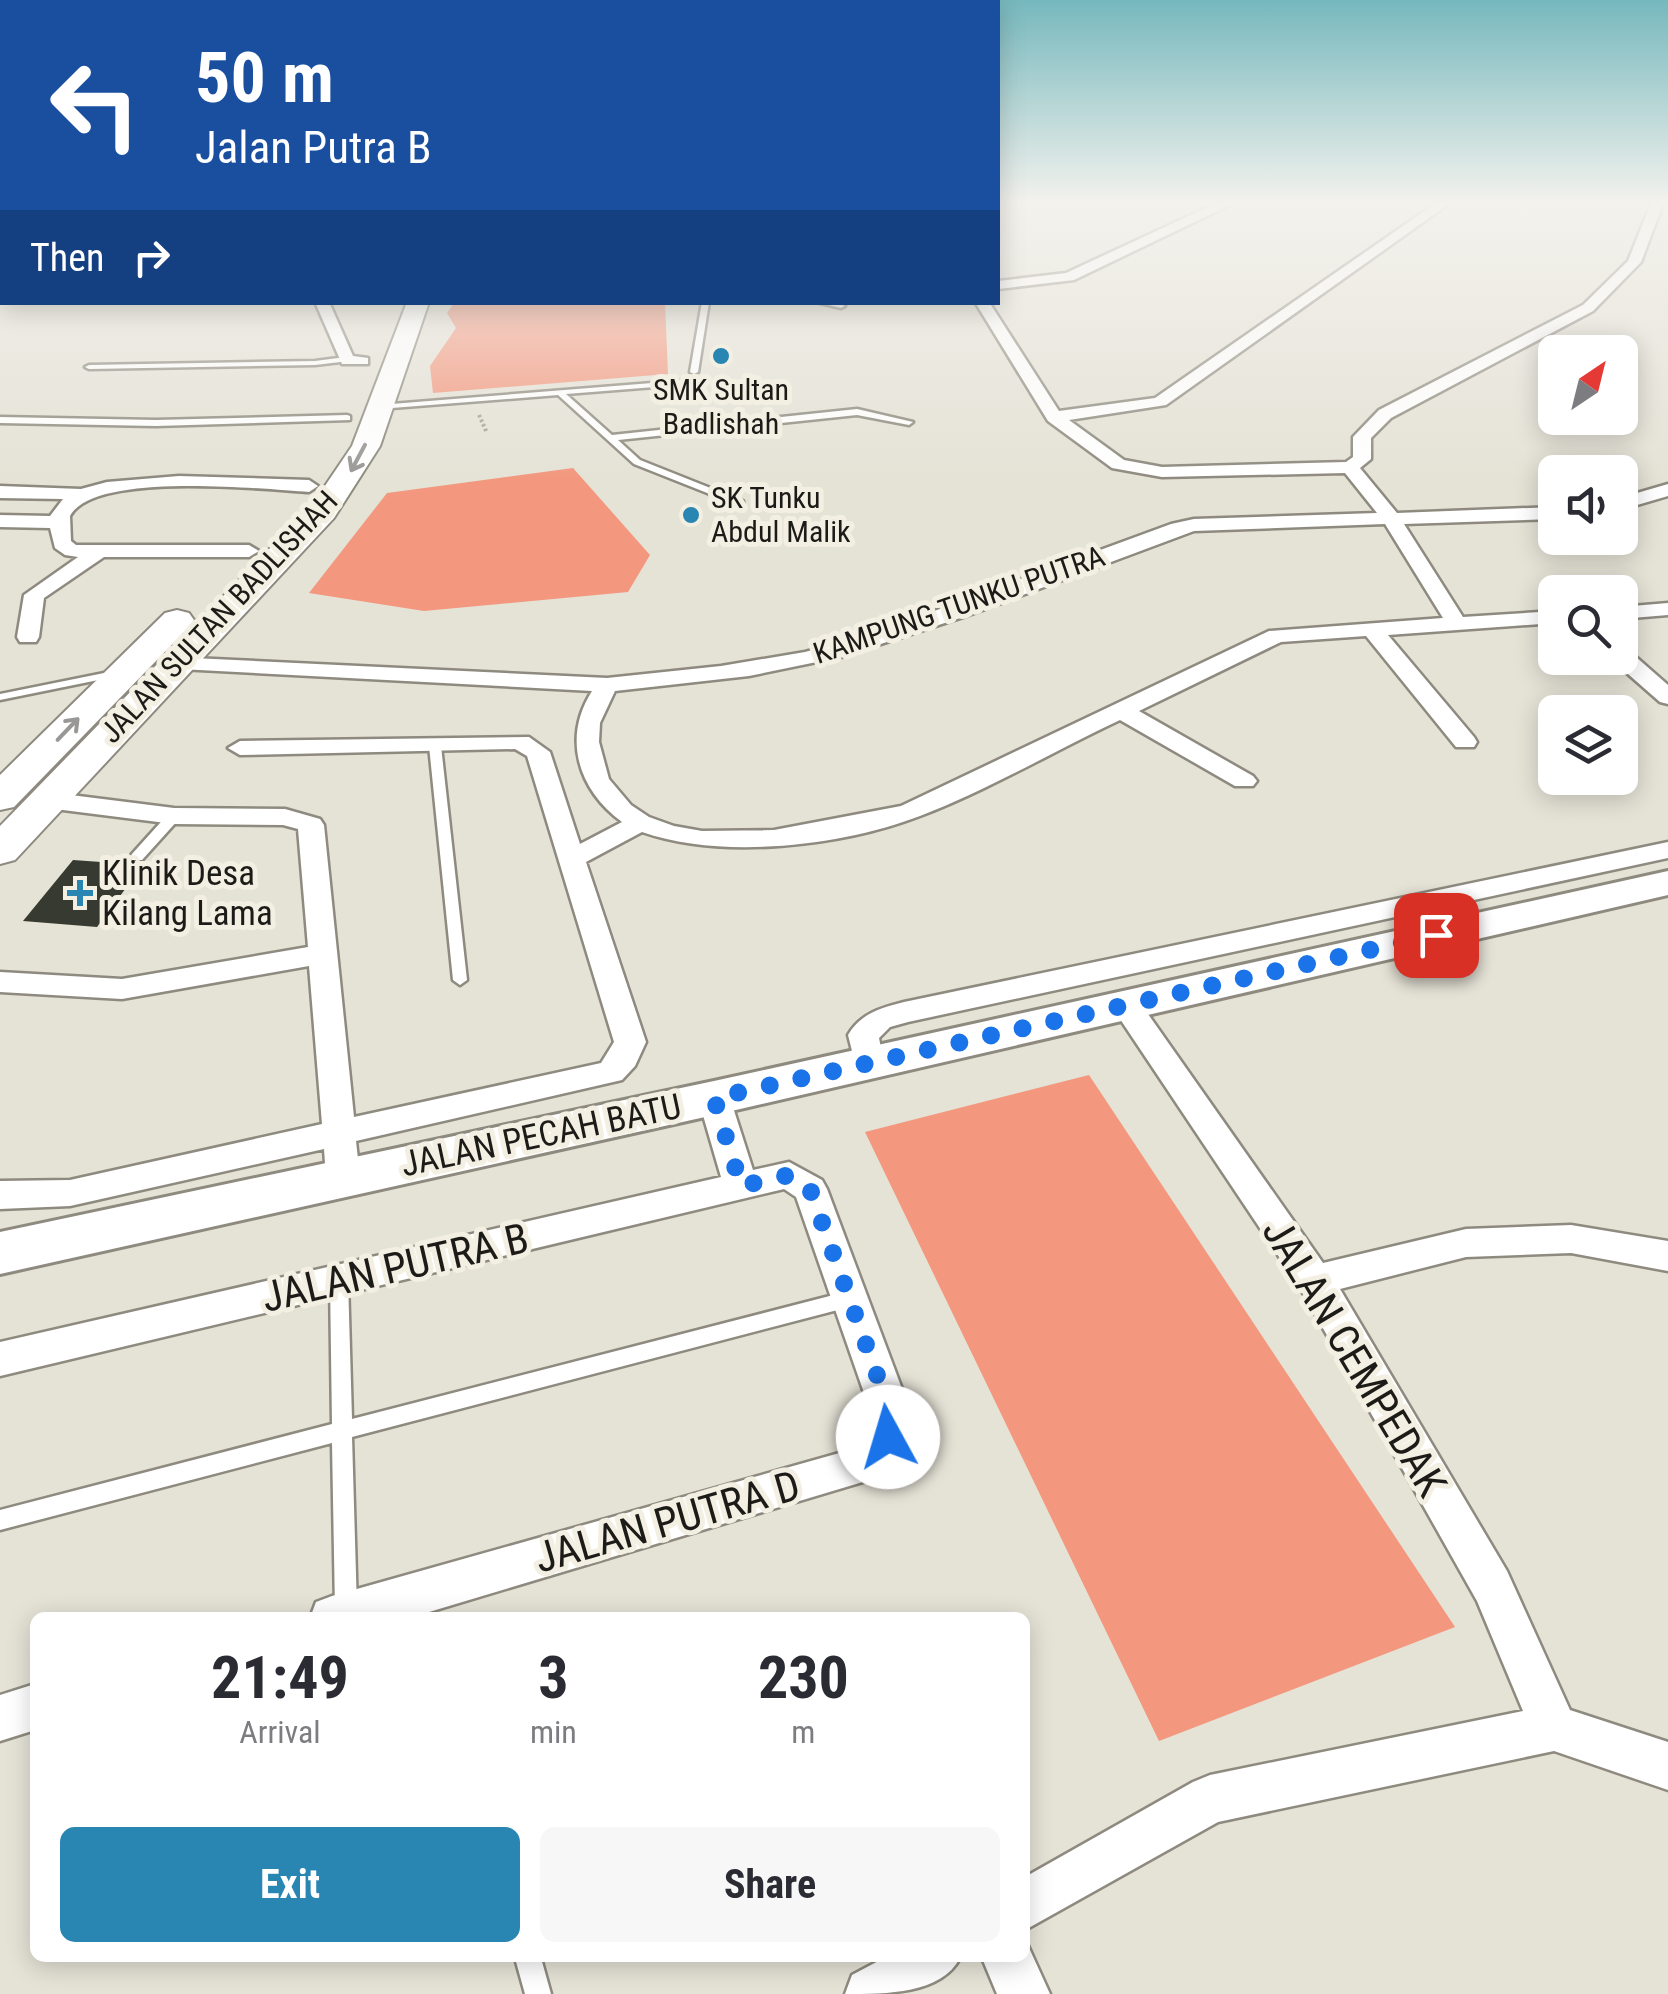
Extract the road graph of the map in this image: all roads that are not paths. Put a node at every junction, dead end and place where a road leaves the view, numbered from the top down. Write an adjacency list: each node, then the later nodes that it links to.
1 (1315, 294): 15 (street)
2 (1602, 294): 20 (street)
3 (324, 305): 9 (street)
4 (417, 305): 14 (main road, JALAN SULTAN BADLISHAH)
5 (705, 305): 11 (lane)
6 (836, 305): 8 (lane)
7 (984, 305): 15 (street)
8 (841, 306)
9 (362, 351): 10 (lane); 16 (main road, JALAN SULTAN BADLISHAH)
10 (90, 367)
11 (694, 372)
12 (702, 382): 13 (lane)
13 (560, 393): 14 (lane); 19 (lane)
14 (380, 408): 39 (main road, JALAN SULTAN BADLISHAH, one-way to 39)
15 (1054, 417): 20 (street)
16 (347, 418): 17 (lane); 21 (main road, JALAN SULTAN BADLISHAH)
17 (0, 420)
18 (909, 422): 19 (lane)
19 (612, 438): 26 (lane)
20 (1350, 467): 28 (street)
21 (309, 486): 24 (street); 31 (main road, JALAN SULTAN BADLISHAH)
22 (1668, 490): 25 (street)
23 (0, 492): 24 (street)
24 (78, 494): 30 (street)
25 (1638, 499)
26 (740, 503)
27 (1538, 514): 28 (street, KAMPUNG TUNKU PUTRA)
28 (1391, 518): 36 (street); 42 (street, KAMPUNG TUNKU PUTRA)
29 (0, 521): 30 (street)
30 (58, 522): 32 (street)
31 (250, 551): 32 (street); 41 (main road, JALAN SULTAN BADLISHAH)
32 (96, 554): 38 (street)
33 (1668, 609): 34 (street)
34 (1638, 611)
35 (1538, 618): 36 (street)
36 (1456, 622): 37 (street)
37 (1371, 628): 45 (street); 46 (street)
38 (28, 637)
39 (180, 662): 42 (street, KAMPUNG TUNKU PUTRA); 51 (main road, JALAN SULTAN BADLISHAH)
40 (1638, 670): 44 (street)
41 (122, 673): 43 (lane); 50 (main road, JALAN SULTAN BADLISHAH, one-way to 41)
42 (607, 685): 53 (street)
43 (0, 697)
44 (1668, 697)
45 (1124, 712): 49 (street); 53 (street)
46 (1464, 742)
47 (435, 746): 48 (street); 57 (street); 60 (lane)
48 (240, 748)
49 (1244, 781)
50 (0, 798)
51 (47, 800): 52 (street); 55 (main road, JALAN SULTAN BADLISHAH)
52 (174, 816): 56 (lane); 59 (street)
53 (640, 823): 57 (street)
54 (1668, 850): 63 (street)
55 (0, 851)
56 (136, 856)
57 (571, 858): 65 (street)
58 (1668, 884): 62 (street, JALAN PECAH BATU)
59 (320, 955): 61 (street); 65 (street)
60 (460, 980)
61 (0, 982)
62 (1126, 1004): 63 (street, JALAN PECAH BATU); 72 (street, JALAN CEMPEDAK)
63 (868, 1062): 64 (street, JALAN PECAH BATU)
64 (714, 1098): 65 (street, JALAN PECAH BATU); 67 (street)
65 (341, 1156): 68 (street); 69 (street, JALAN PECAH BATU)
66 (789, 1175): 67 (street, JALAN PUTRA B); 73 (street, JALAN PUTRA D)
67 (741, 1186): 71 (street, JALAN PUTRA B)
68 (0, 1195)
69 (0, 1253)
70 (1668, 1256): 72 (street)
71 (339, 1280): 74 (street, JALAN PUTRA B); 75 (lane)
72 (1314, 1280): 81 (street, JALAN CEMPEDAK)
73 (850, 1299): 75 (lane); 78 (street, JALAN PUTRA D)
74 (0, 1358)
75 (343, 1430): 76 (lane); 77 (lane)
76 (0, 1520)
77 (339, 1612)
78 (349, 1612)
79 (30, 1709): 80 (street)
80 (0, 1718)
81 (1554, 1728): 82 (street); 83 (street)
82 (1668, 1766)
83 (1030, 1902)
84 (529, 1962): 87 (lane)
85 (927, 1962): 88 (street)
86 (1010, 1962): 89 (street)
87 (538, 1994)
88 (873, 1994)
89 (1024, 1994)

